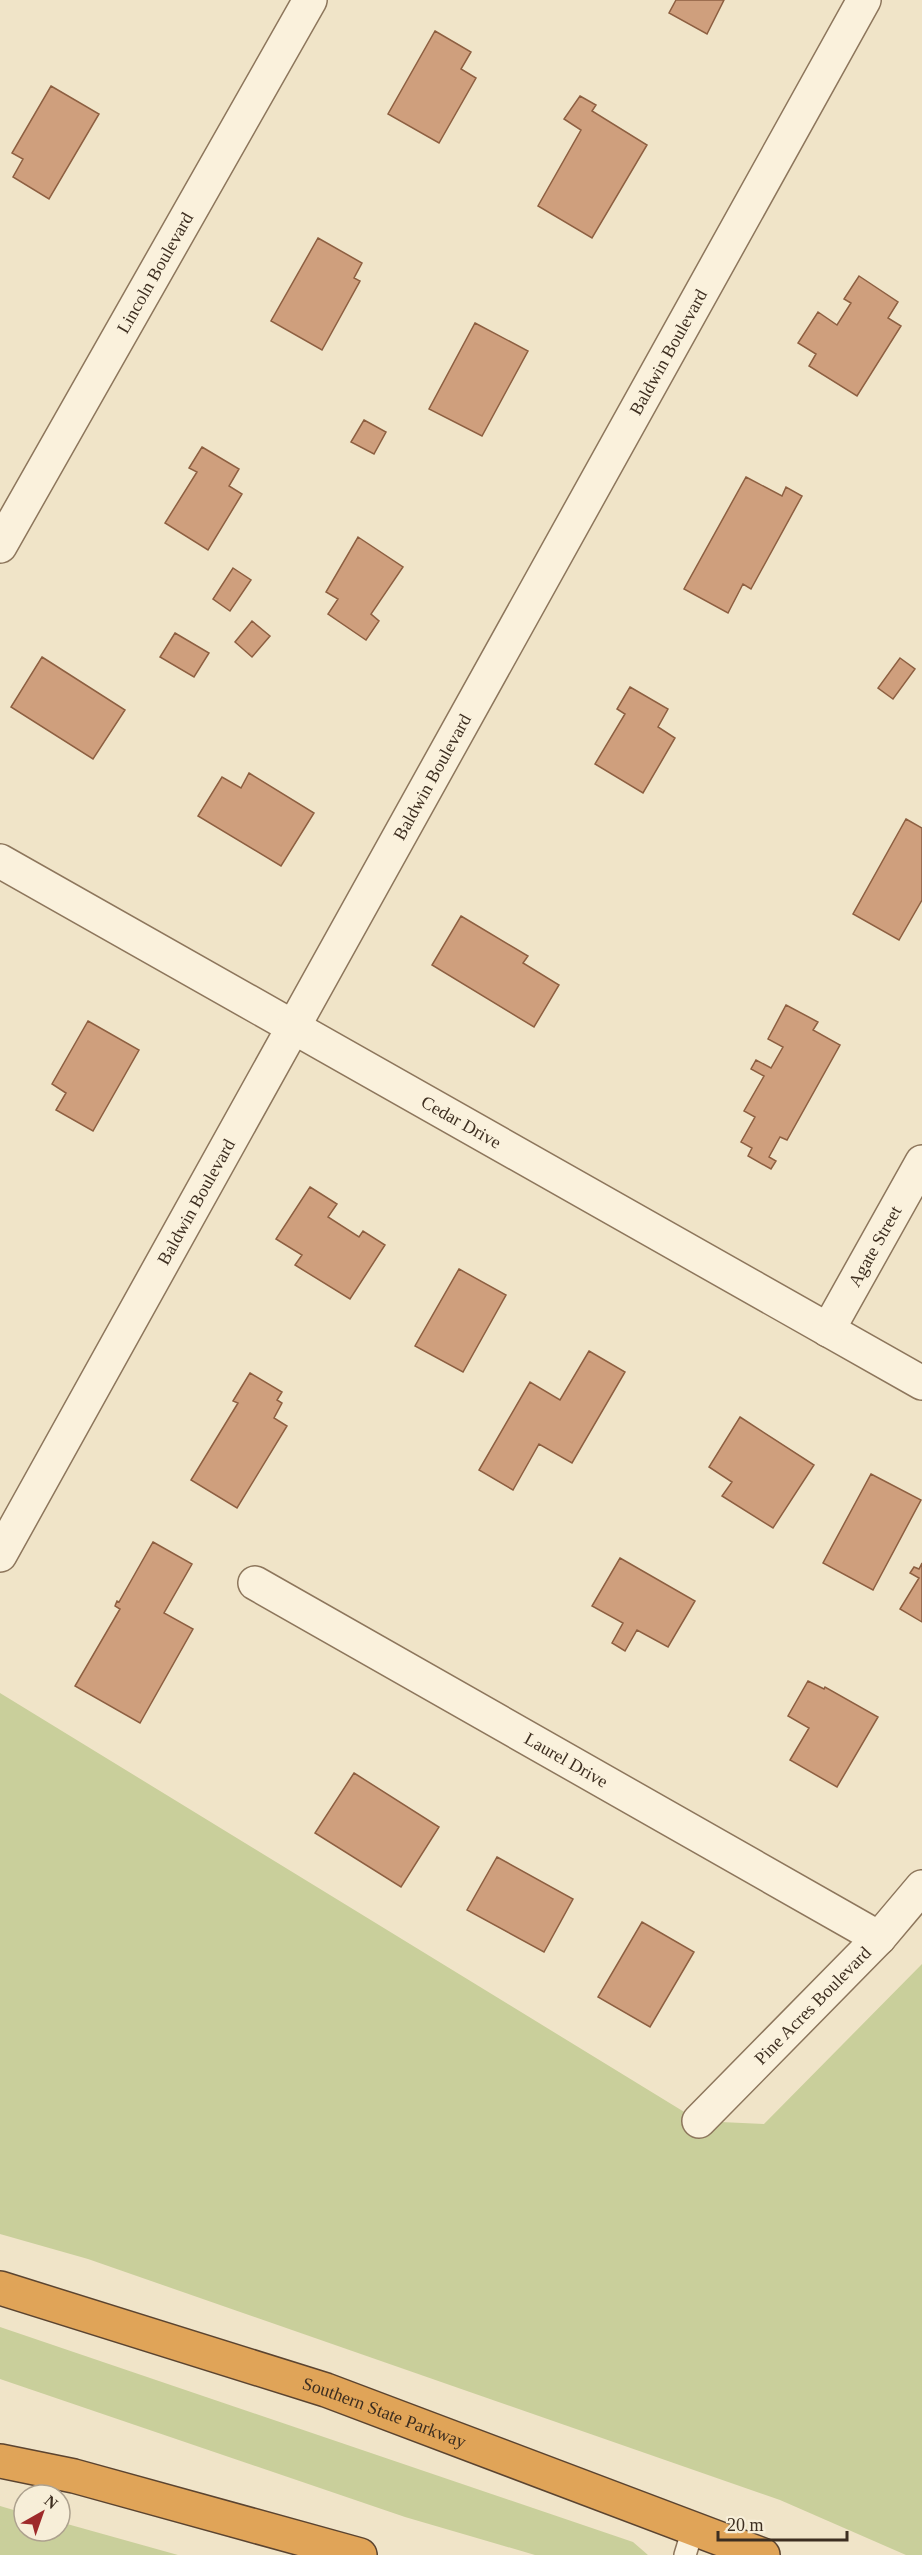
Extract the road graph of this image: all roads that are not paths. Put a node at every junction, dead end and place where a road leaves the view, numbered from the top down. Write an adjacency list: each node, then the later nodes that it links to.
1 (310, 0): 3 (street, Lincoln Boulevard)
2 (864, 0): 5 (street, Baldwin Boulevard)
3 (0, 546)
4 (0, 861): 5 (street, Cedar Drive)
5 (295, 1027): 7 (street, Cedar Drive); 9 (street, Baldwin Boulevard)
6 (922, 1162): 7 (street, Agate Street)
7 (828, 1330): 8 (street, Cedar Drive)
8 (922, 1383)
9 (0, 1555)
10 (255, 1583): 12 (street, Laurel Drive)
11 (922, 1887): 12 (street, Pine Acres Boulevard)
12 (879, 1938): 13 (street, Pine Acres Boulevard)
13 (699, 2121)
14 (0, 2288): 16 (highway, Southern State Parkway)
15 (0, 2461): 17 (highway)
16 (689, 2542): 18 (highway, Southern State Parkway)
17 (360, 2555)
18 (763, 2555)

